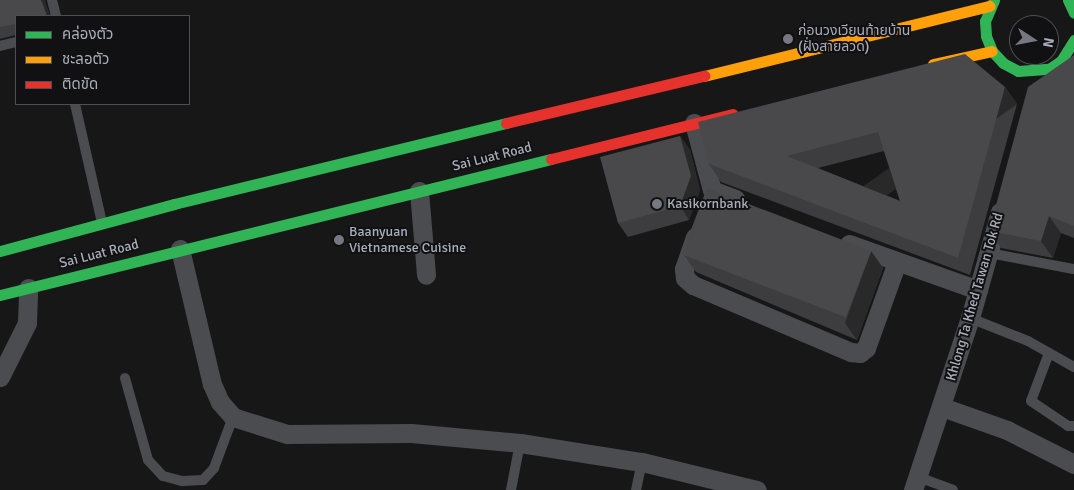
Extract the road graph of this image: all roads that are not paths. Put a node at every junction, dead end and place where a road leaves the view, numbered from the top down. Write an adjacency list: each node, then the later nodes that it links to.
1 (52, 0): 5 (lane)
2 (1068, 0): 4 (main road)
3 (992, 3): 9 (main road); 18 (main road, Sai Luat Road)
4 (1074, 13)
5 (56, 15)
6 (1074, 40): 9 (main road)
7 (15, 42): 8 (lane)
8 (0, 46)
9 (992, 51): 10 (main road)
10 (920, 67)
11 (75, 105): 18 (lane)
12 (741, 112): 13 (main road, Sai Luat Road)
13 (694, 123): 15 (main road, Sai Luat Road); 16 (street)
14 (1006, 189): 22 (street, Khlong Ta Khed Tawan Tok Rd)
15 (420, 191): 20 (main road, Sai Luat Road); 25 (street)
16 (707, 205): 17 (street); 23 (street)
17 (755, 207)
18 (102, 224): 21 (main road, Sai Luat Road)
19 (835, 238): 23 (street)
20 (180, 249): 26 (main road, Sai Luat Road); 35 (street)
21 (0, 251)
22 (989, 254): 24 (lane); 27 (street, Khlong Ta Khed Tawan Tok Rd)
23 (897, 262): 27 (street)
24 (1074, 269)
25 (426, 275)
26 (28, 288): 28 (main road, Sai Luat Road); 32 (street)
27 (978, 290): 29 (street, Khlong Ta Khed Tawan Tok Rd)
28 (0, 295)
29 (970, 318): 30 (lane); 34 (street, Khlong Ta Khed Tawan Tok Rd)
30 (1049, 353): 31 (lane); 36 (lane)
31 (1074, 367)
32 (0, 378)
33 (125, 378): 35 (lane)
34 (942, 407): 39 (street); 40 (street, Khlong Ta Khed Tawan Tok Rd)
35 (233, 417): 37 (street)
36 (1074, 426)
37 (520, 444): 38 (street); 41 (lane)
38 (642, 462): 42 (lane); 43 (street)
39 (1074, 464)
40 (916, 483): 44 (lane)
41 (511, 490)
42 (636, 490)
43 (757, 490)
44 (953, 490)

